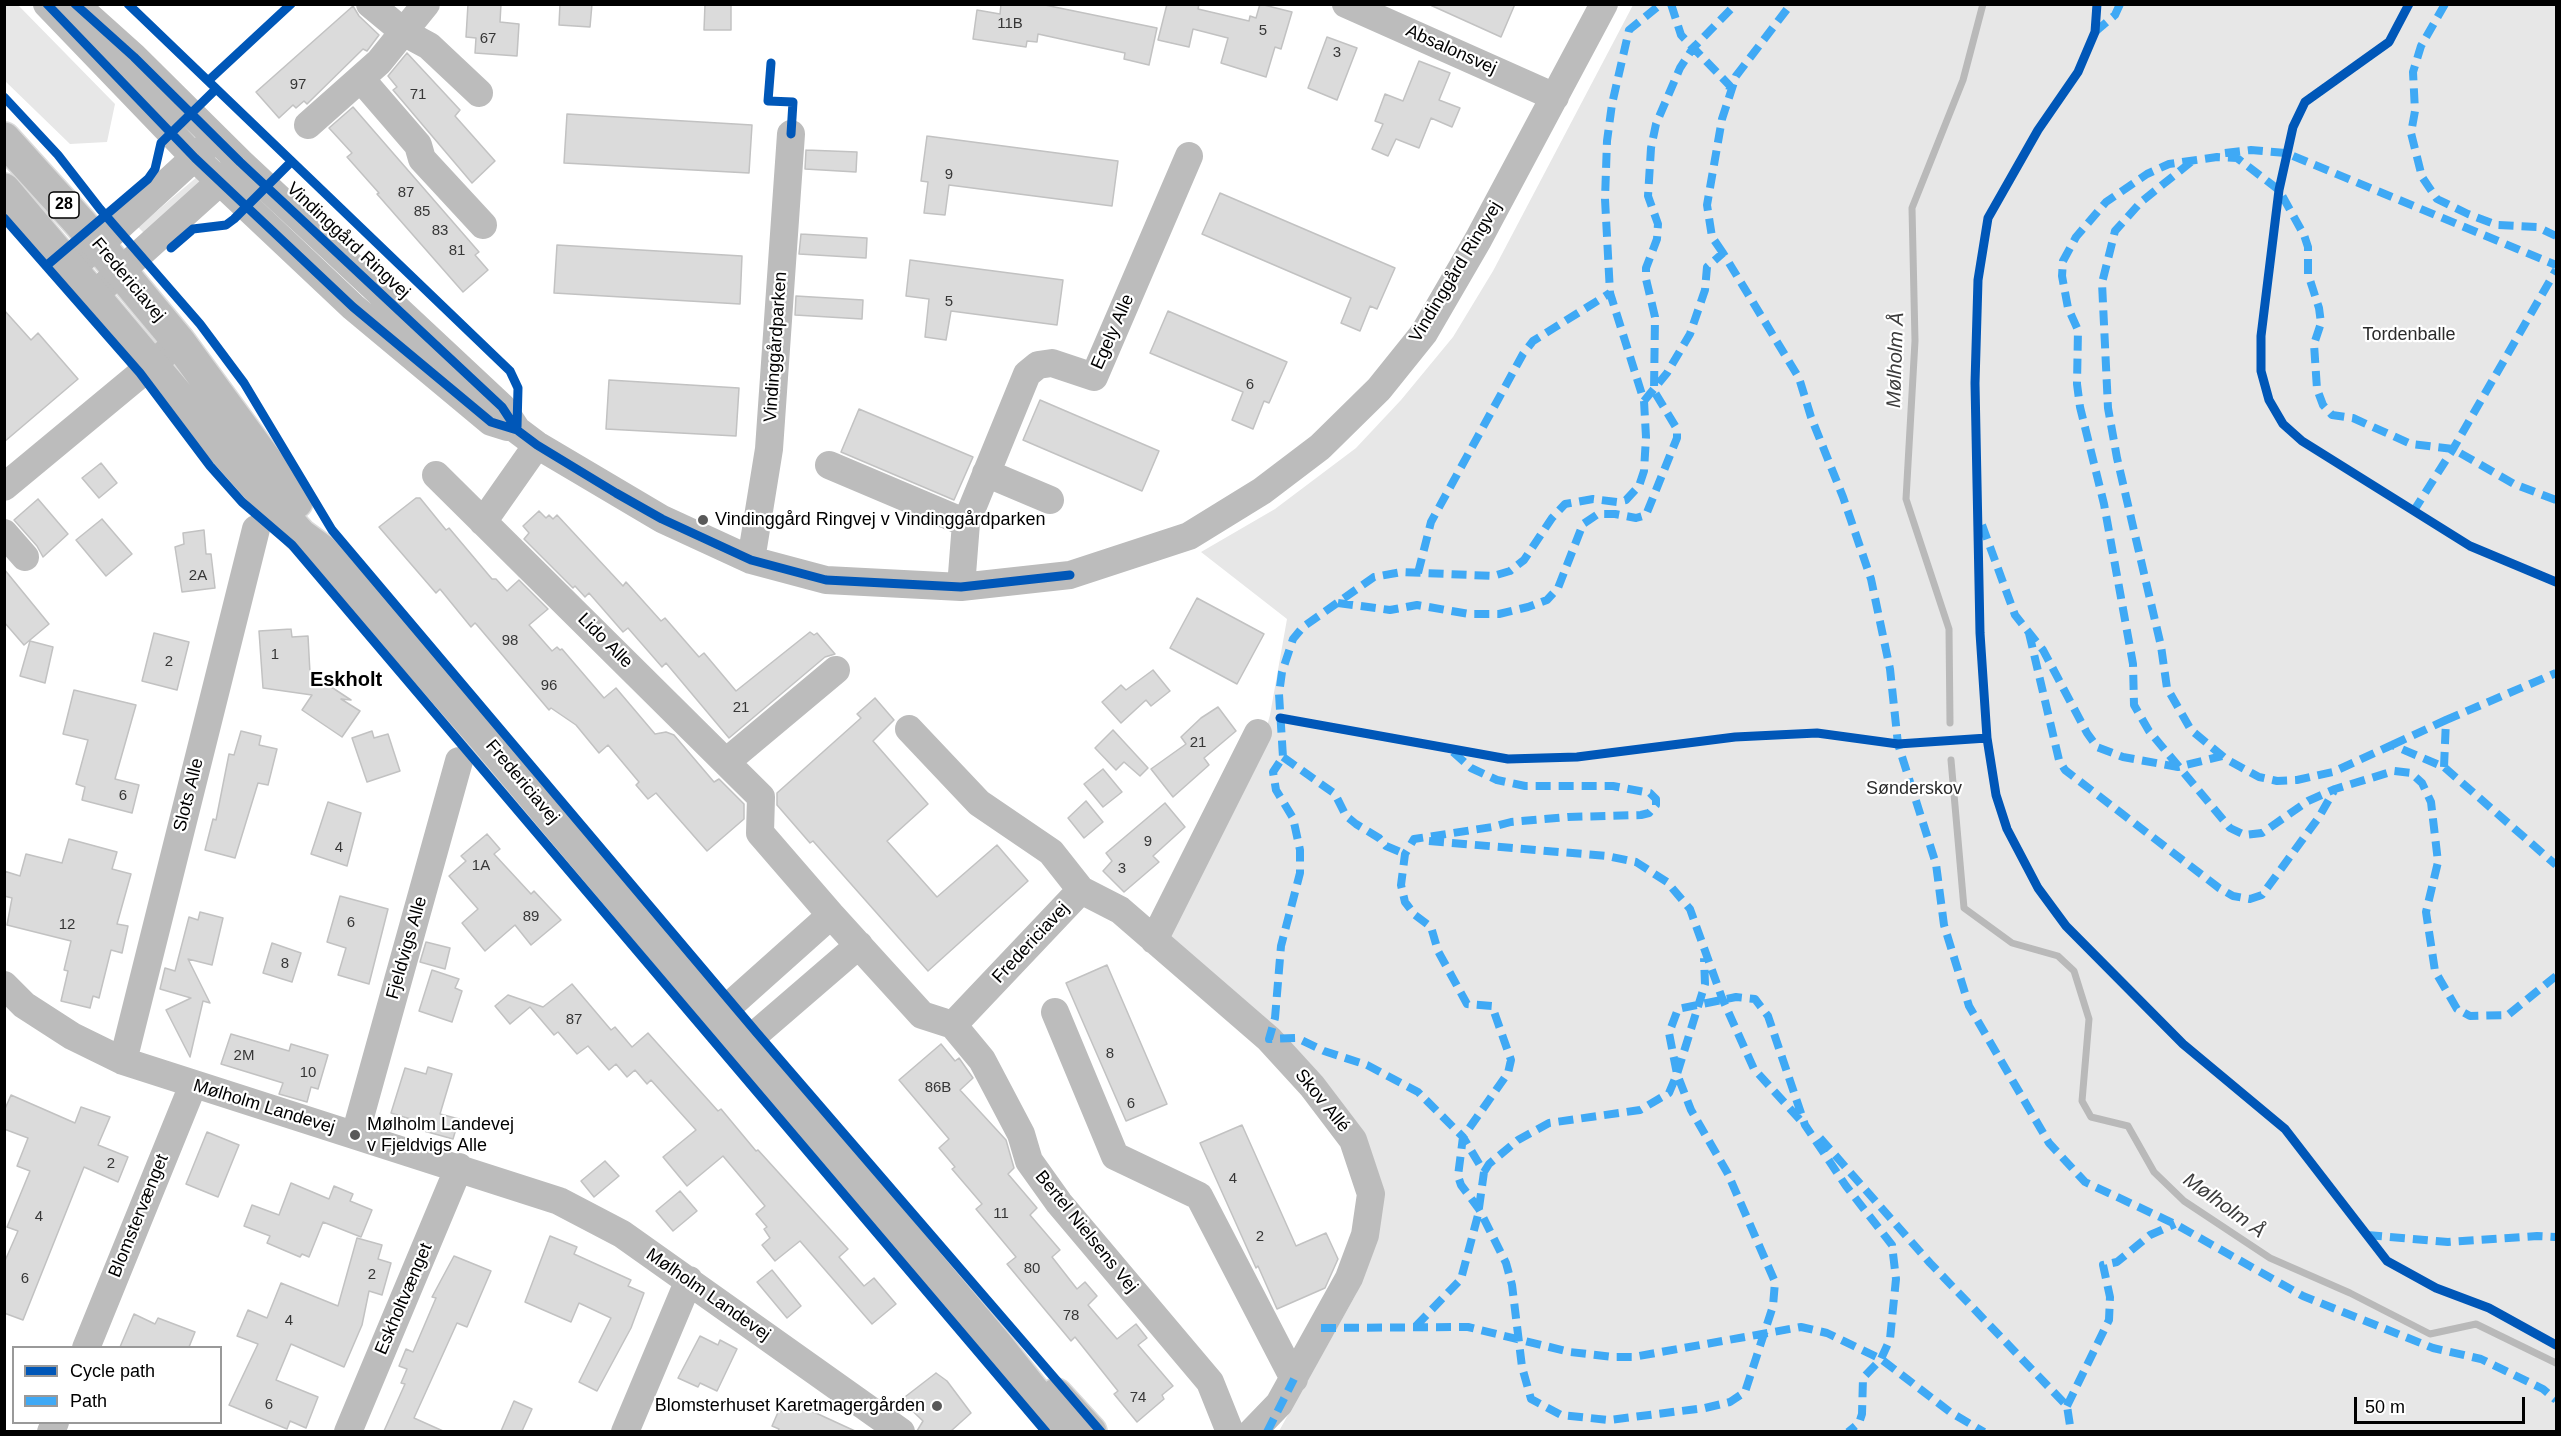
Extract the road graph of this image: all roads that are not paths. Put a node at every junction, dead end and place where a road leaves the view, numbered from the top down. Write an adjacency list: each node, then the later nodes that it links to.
1 (47, 4): 16 (street, Vindinggård Ringvej)
2 (75, 4): 13 (street, Vindinggård Ringvej)
3 (370, 4): 7 (street)
4 (426, 4): 7 (street)
5 (1346, 4): 10 (street, Absalonsvej)
6 (1604, 4): 10 (street, Vindinggård Ringvej)
7 (405, 33): 8 (street); 9 (street)
8 (361, 79): 11 (street); 20 (street)
9 (479, 93)
10 (1555, 97): 40 (street, Vindinggård Ringvej)
11 (308, 125)
12 (791, 134): 39 (street, Vindinggårdparken)
13 (216, 138): 16 (street); 17 (street, Vindinggård Ringvej)
14 (4, 139): 21 (main road, Fredericiavej / 28)
15 (1189, 156): 29 (street, Egely Alle)
16 (195, 158): 18 (street, Vindinggård Ringvej); 21 (street)
17 (240, 162): 18 (street); 27 (street, Vindinggård Ringvej)
18 (220, 183): 23 (street); 27 (street, Vindinggård Ringvej)
19 (4, 190): 22 (main road, Fredericiavej / 28)
20 (483, 225)
21 (99, 245): 22 (street); 23 (main road, Fredericiavej / 28)
22 (69, 269): 24 (main road, Fredericiavej / 28)
23 (122, 272): 24 (street); 25 (main road, Fredericiavej / 28)
24 (93, 296): 26 (main road, Fredericiavej / 28)
25 (179, 342): 26 (street); 37 (main road, Fredericiavej / 28)
26 (152, 363): 31 (street); 37 (main road, Fredericiavej / 28)
27 (527, 437): 33 (street); 39 (street, Vindinggård Ringvej)
28 (829, 465): 34 (street)
29 (986, 473): 32 (street); 34 (street, Egely Alle)
30 (436, 475): 33 (street, Lido Alle)
31 (4, 487)
32 (1050, 500)
33 (483, 522): 45 (street, Lido Alle)
34 (966, 524): 40 (street, Egely Alle)
35 (256, 529): 55 (street, Slots Alle)
36 (4, 533): 38 (street)
37 (322, 551): 52 (main road, Fredericiavej / 28)
38 (26, 557)
39 (751, 560): 40 (street, Vindinggård Ringvej)
40 (961, 587)
41 (836, 670): 45 (street)
42 (909, 729): 46 (street, Fredericiavej)
43 (1258, 733): 48 (street)
44 (459, 761): 57 (street, Fjeldvigs Alle)
45 (726, 762): 47 (street, Lido Alle)
46 (1081, 890): 48 (street, Skov Allé); 53 (street, Fredericiavej)
47 (831, 915): 49 (street); 52 (street)
48 (1154, 940): 62 (street, Skov Allé)
49 (859, 945): 53 (street); 54 (street)
50 (4, 986): 55 (street, Mølholm Landevej)
51 (1055, 1012): 62 (street)
52 (718, 1016): 54 (main road, Fredericiavej / 28)
53 (953, 1025): 68 (street, Bertel Nielsens Vej)
54 (743, 1045): 61 (main road, Fredericiavej / 28)
55 (123, 1061): 56 (street, Mølholm Landevej)
56 (193, 1085): 57 (street, Mølholm Landevej); 60 (street, Blomstervænget)
57 (355, 1135): 58 (street, Mølholm Landevej)
58 (459, 1167): 59 (street, Mølholm Landevej); 63 (street, Eskholtvænget)
59 (689, 1280): 64 (street); 65 (street, Mølholm Landevej)
60 (86, 1346)
61 (997, 1346): 66 (main road, Fredericiavej / 28); 67 (main road, Fredericiavej / 28)
62 (1294, 1379): 69 (street, Skov Allé)
63 (348, 1431)
64 (625, 1431)
65 (901, 1431)
66 (1065, 1431)
67 (1090, 1431)
68 (1230, 1431)
69 (1252, 1431)

